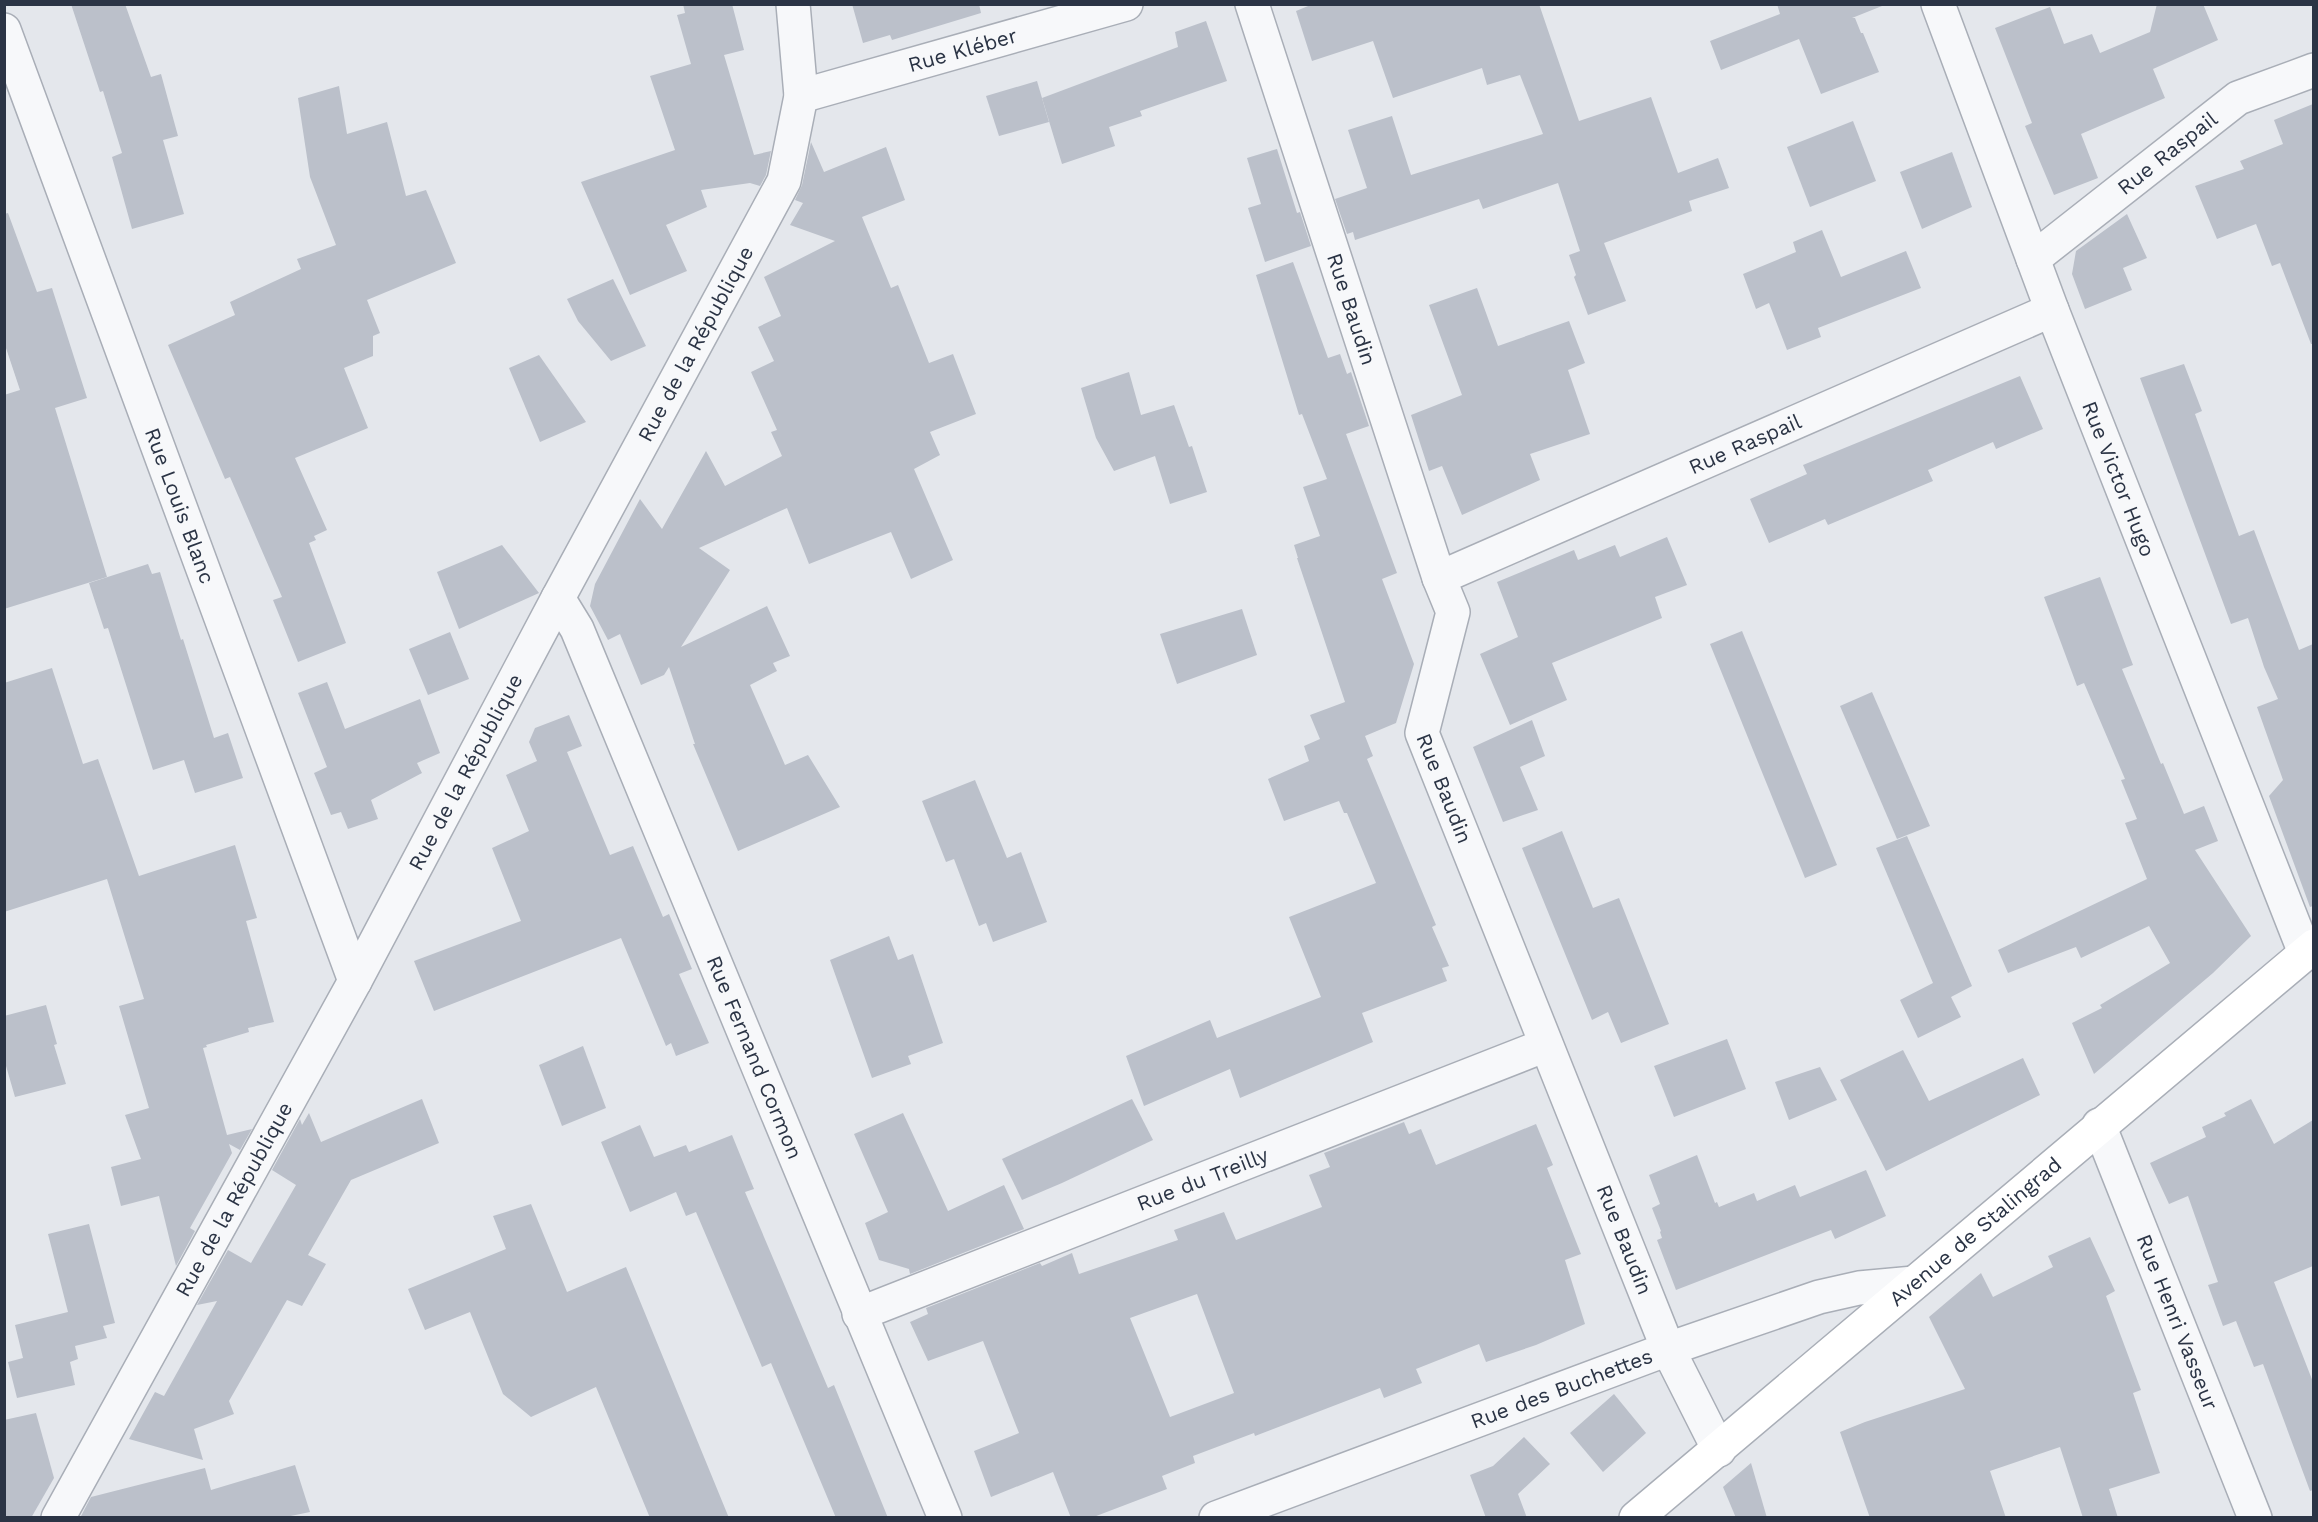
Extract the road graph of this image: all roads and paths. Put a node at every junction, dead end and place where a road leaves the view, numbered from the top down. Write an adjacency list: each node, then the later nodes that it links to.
1 (792, 4): 7 (street, Rue de la République)
2 (1126, 4): 7 (street, Rue Kléber)
3 (1252, 4): 10 (street, Rue Baudin)
4 (1938, 4): 8 (street, Rue Victor Hugo)
5 (4, 30): 13 (street, Rue Louis Blanc)
6 (2313, 70): 8 (street, Rue Raspail)
7 (801, 96): 11 (street, Rue de la République)
8 (2033, 259): 9 (street, Rue Victor Hugo)
9 (2052, 310): 10 (street, Rue Raspail); 12 (street, Rue Victor Hugo)
10 (1438, 578): 14 (street, Rue Baudin)
11 (558, 598): 13 (street, Rue de la République); 17 (street, Rue Fernand Cormon)
12 (2309, 950): 15 (main road, Avenue de Stalingrad)
13 (355, 981): 20 (street, Rue de la République)
14 (1546, 1045): 17 (street, Rue du Treilly); 18 (street, Rue Baudin)
15 (2099, 1125): 16 (main road, Avenue de Stalingrad); 24 (street, Rue Henri Vasseur)
16 (1914, 1283): 18 (street, Rue des Buchettes); 19 (main road, Avenue de Stalingrad)
17 (859, 1314): 21 (street, Rue Fernand Cormon)
18 (1668, 1348): 19 (street, Rue Baudin); 22 (street, Rue des Buchettes)
19 (1719, 1450): 23 (main road, Avenue de Stalingrad)
20 (58, 1518)
21 (945, 1518)
22 (1216, 1518)
23 (1636, 1518)
24 (2255, 1518)

